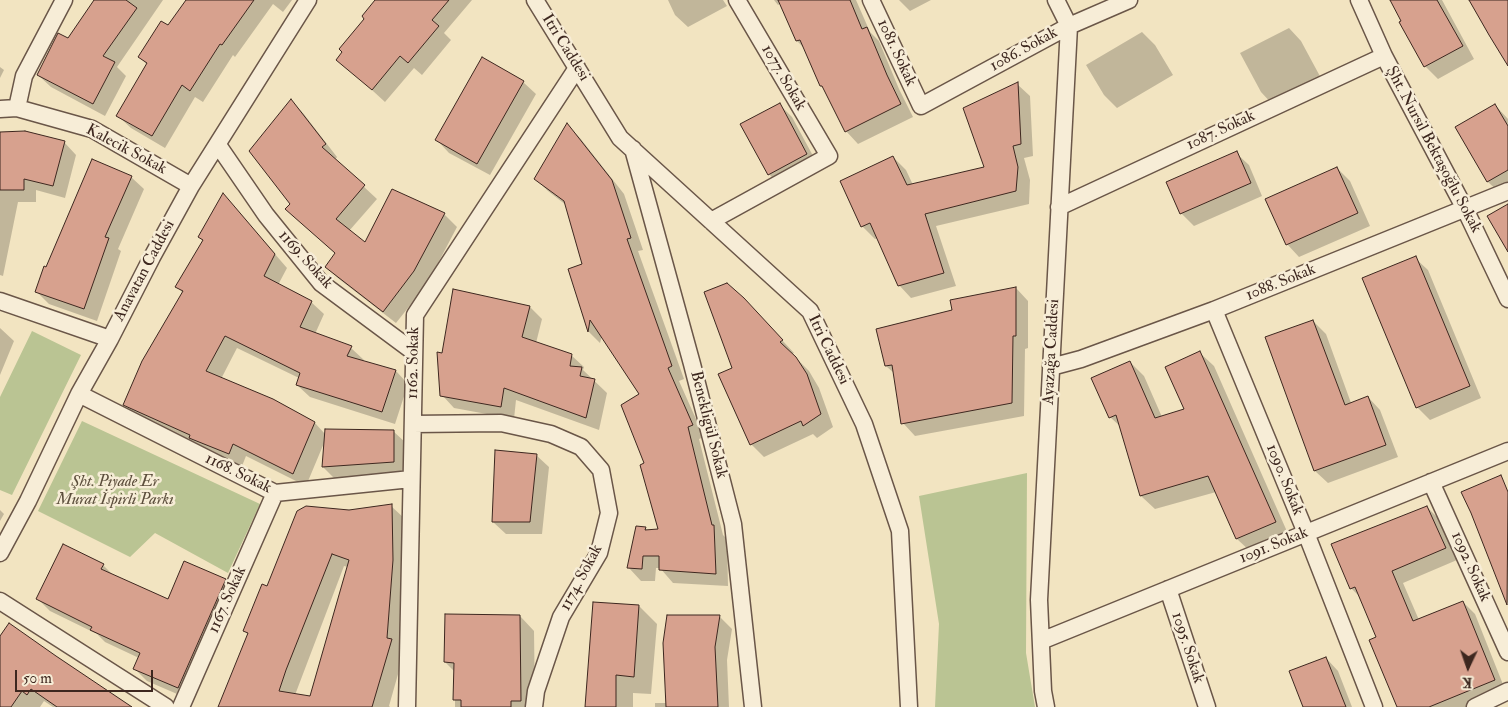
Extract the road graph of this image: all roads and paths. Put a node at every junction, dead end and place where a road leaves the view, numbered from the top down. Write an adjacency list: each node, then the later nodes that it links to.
1 (64, 0): 13 (street)
2 (308, 0): 15 (street, Anavatan Caddesi)
3 (535, 0): 11 (street, Itri Caddesi)
4 (738, 0): 21 (street, 1077. Sokak)
5 (872, 0): 12 (street, 1081. Sokak)
6 (1056, 0): 9 (street, Ayazağa Caddesi)
7 (1129, 0): 9 (street, 1086. Sokak)
8 (1359, 0): 10 (street, Şht. Nursil Bektaşoğlu Sokak)
9 (1069, 26): 12 (street, 1086. Sokak); 19 (street, Ayazağa Caddesi)
10 (1384, 56): 19 (street, 1087. Sokak); 20 (street, Şht. Nursil Bektaşoğlu Sokak)
11 (577, 68): 16 (street, Itri Caddesi); 26 (street, 1162. Sokak)
12 (921, 106)
13 (17, 108): 14 (street, Kalecik Sokak); 17 (street, Kalecik Sokak)
14 (0, 109)
15 (218, 145): 17 (street, Anavatan Caddesi); 26 (street, 1169. Sokak)
16 (633, 149): 21 (street, Itri Caddesi); 45 (street, Benekligül Sokak)
17 (191, 186): 25 (street, Anavatan Caddesi)
18 (1508, 191): 20 (street, 1088. Sokak)
19 (1059, 207): 27 (street, Ayazağa Caddesi)
20 (1465, 209): 22 (street, Şht. Nursil Bektaşoğlu Sokak); 24 (street, 1088. Sokak)
21 (711, 220): 46 (street, Itri Caddesi)
22 (1508, 299)
23 (0, 301): 25 (street)
24 (1214, 310): 27 (street, 1088. Sokak); 34 (street, 1090. Sokak)
25 (110, 339): 28 (street, Anavatan Caddesi)
26 (414, 352): 29 (street, 1162. Sokak)
27 (1051, 367): 38 (street, Ayazağa Caddesi)
28 (79, 394): 33 (street, 1168. Sokak); 35 (street, Anavatan Caddesi)
29 (413, 424): 31 (street, 1162. Sokak); 44 (street, 1174. Sokak)
30 (1508, 451): 32 (street, 1091. Sokak)
31 (412, 479): 33 (street, 1168. Sokak); 43 (street, 1162. Sokak)
32 (1431, 482): 34 (street, 1091. Sokak); 39 (street, 1092. Sokak)
33 (275, 493): 42 (street, 1167. Sokak)
34 (1306, 533): 36 (street, 1091. Sokak); 49 (street, 1090. Sokak)
35 (0, 553)
36 (1168, 589): 38 (street, 1091. Sokak); 48 (street, 1095. Sokak)
37 (0, 600): 41 (street)
38 (1040, 641): 47 (street, Ayazağa Caddesi)
39 (1508, 652)
40 (1508, 691): 50 (street)
41 (166, 707)
42 (181, 707)
43 (407, 707)
44 (534, 707)
45 (753, 707)
46 (909, 707)
47 (1046, 707)
48 (1207, 707)
49 (1374, 707)
50 (1475, 707)

